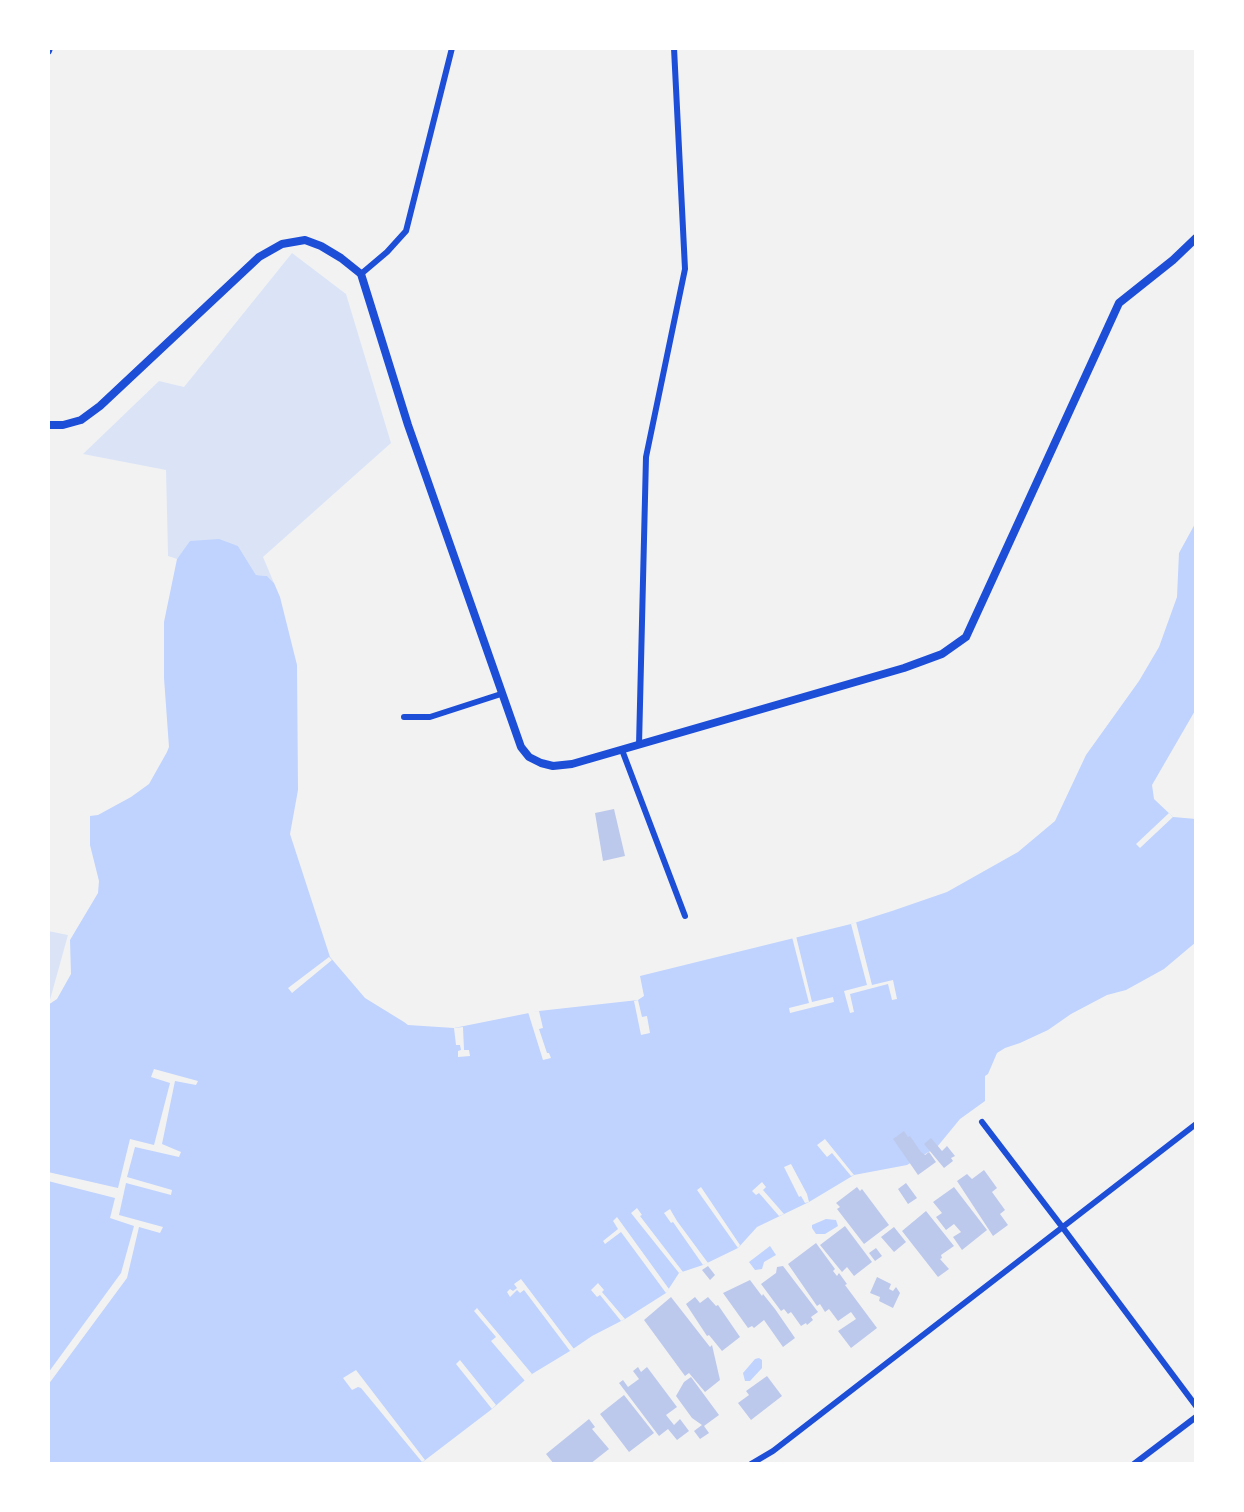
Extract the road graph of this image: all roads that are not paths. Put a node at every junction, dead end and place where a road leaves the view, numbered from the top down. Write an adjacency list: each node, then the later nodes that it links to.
1 (452, 48): 4 (street)
2 (674, 48): 8 (street)
3 (1196, 238): 8 (street)
4 (361, 274): 5 (street); 6 (street)
5 (48, 425)
6 (501, 694): 7 (street); 9 (street)
7 (404, 717)
8 (639, 745): 9 (street)
9 (622, 750): 10 (street)
10 (686, 916)
11 (982, 1122): 13 (street)
12 (1196, 1124): 13 (street)
13 (1064, 1228): 14 (street); 16 (street)
14 (1196, 1406)
15 (1196, 1417): 17 (street)
16 (751, 1464)
17 (1134, 1464)

